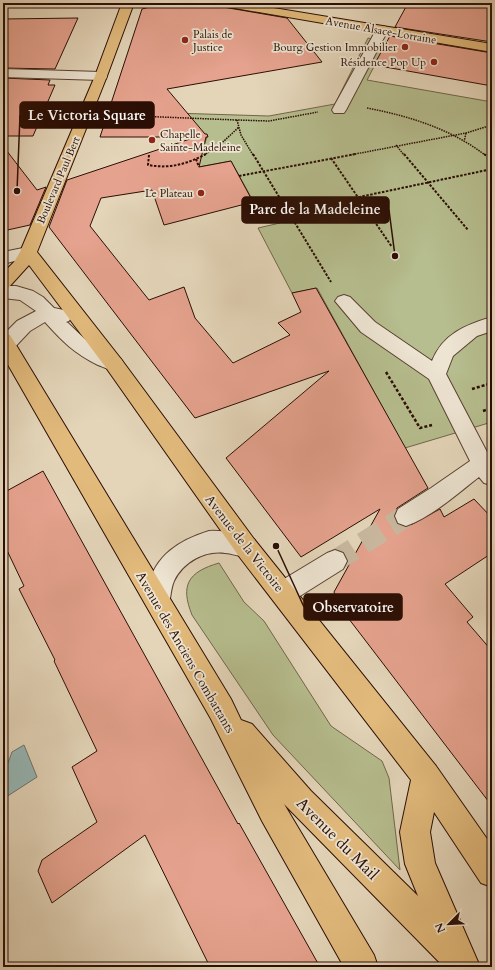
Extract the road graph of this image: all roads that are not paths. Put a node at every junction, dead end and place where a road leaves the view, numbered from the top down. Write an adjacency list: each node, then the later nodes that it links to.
1 (128, 3): 6 (main road, Boulevard Paul Bert)
2 (223, 3): 3 (main road, Avenue Alsace-Lorraine)
3 (382, 30): 4 (main road, Avenue Alsace-Lorraine); 7 (street)
4 (492, 48)
5 (3, 73): 6 (street)
6 (101, 76): 8 (main road, Boulevard Paul Bert)
7 (339, 110)
8 (28, 252): 9 (street); 10 (main road, Boulevard Paul Bert); 14 (main road, Avenue de la Victoire)
9 (3, 258)
10 (3, 283)
11 (3, 292): 13 (street)
12 (344, 301): 18 (street)
13 (50, 315): 14 (street); 16 (street); 17 (street)
14 (80, 320): 17 (main road, Avenue de la Victoire)
15 (492, 324): 18 (street)
16 (4, 342): 24 (main road, Avenue des Anciens Combattants)
17 (114, 364): 21 (main road, Avenue de la Victoire)
18 (436, 374): 19 (street)
19 (489, 466): 20 (street)
20 (406, 516)
21 (246, 547): 23 (main road, Avenue de la Victoire); 24 (street)
22 (335, 561): 23 (street)
23 (284, 593): 26 (main road, Avenue de la Victoire)
24 (158, 602): 25 (main road, Avenue des Anciens Combattants)
25 (221, 709): 28 (main road, Avenue du Mail); 29 (main road, Avenue des Anciens Combattants)
26 (426, 776): 27 (main road, Avenue de la Victoire); 28 (main road, Avenue du Mail)
27 (492, 872)
28 (464, 964)
29 (362, 967)

